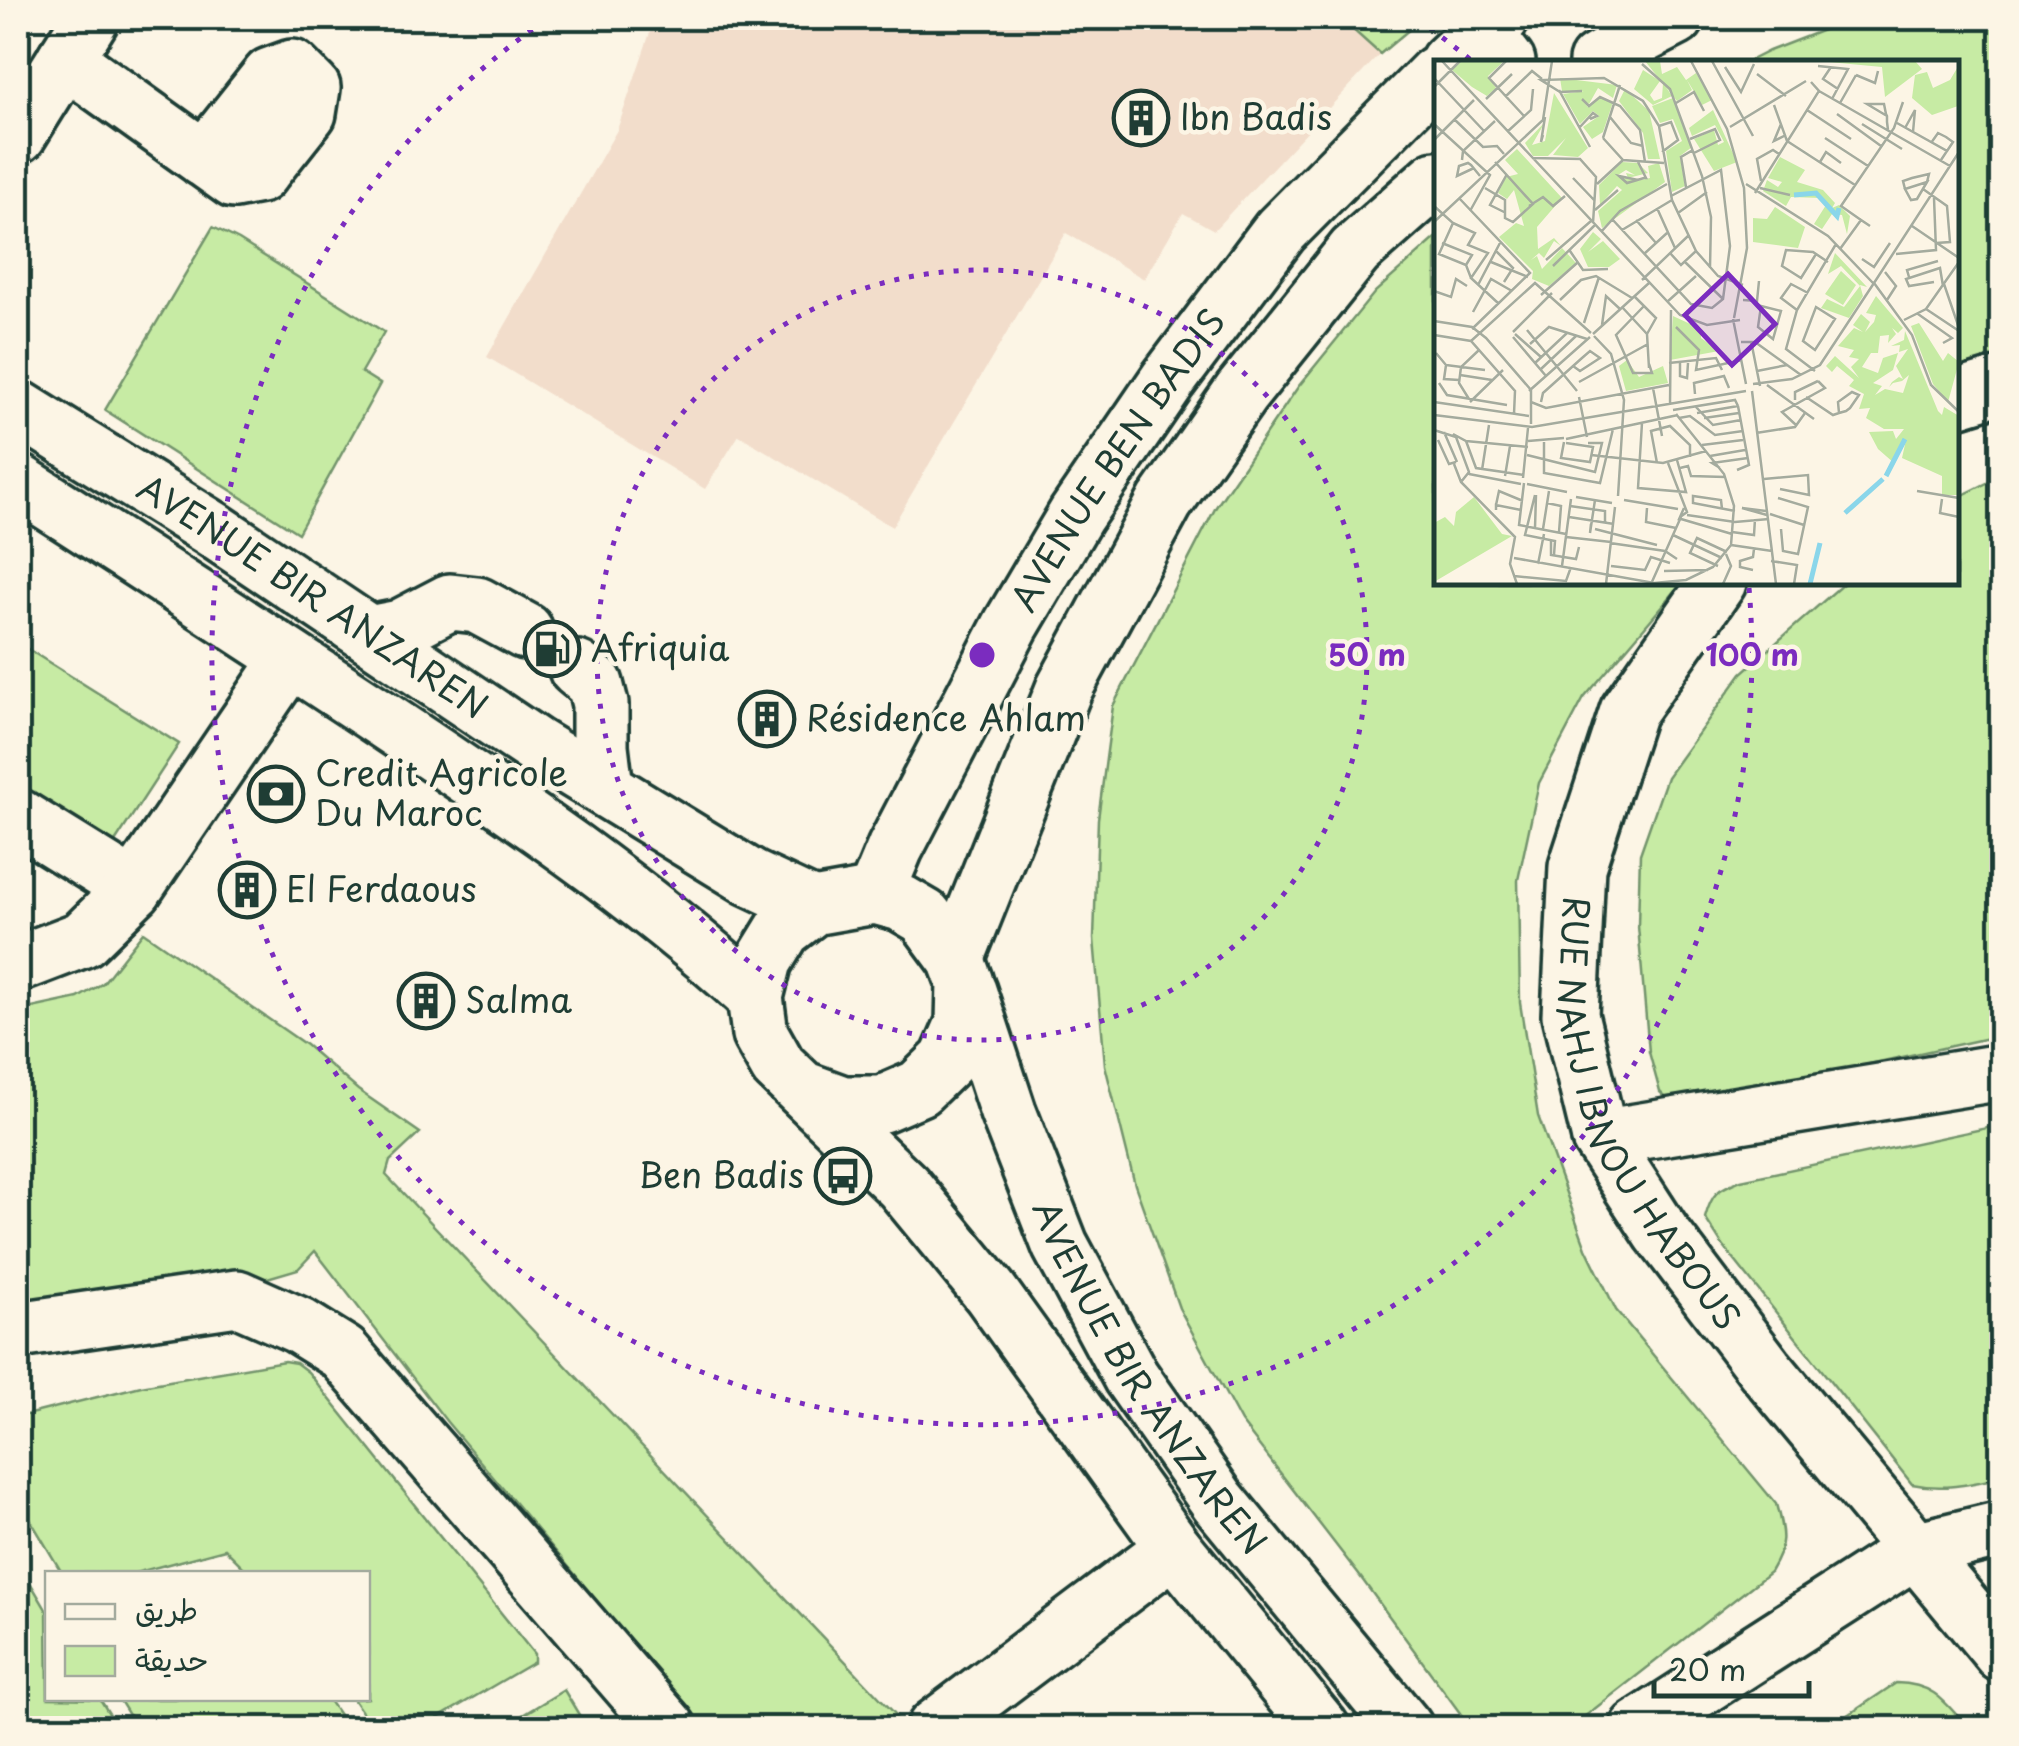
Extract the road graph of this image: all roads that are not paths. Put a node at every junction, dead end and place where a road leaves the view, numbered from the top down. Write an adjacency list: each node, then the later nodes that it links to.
1 (1676, 18): 3 (main road)
2 (78, 38): 5 (main road); 6 (main road)
3 (1601, 60)
4 (1434, 76): 20 (main road, AVENUE BEN BADIS)
5 (18, 135)
6 (204, 158)
7 (1434, 181): 23 (main road, AVENUE BEN BADIS)
8 (2002, 386): 9 (main road)
9 (1959, 398)
10 (18, 408): 14 (main road, AVENUE BIR ANZAREN)
11 (18, 482): 15 (main road, AVENUE BIR ANZAREN)
12 (1716, 585): 27 (main road, RUE NAHJ IBNOU HABOUS)
13 (525, 631): 14 (main road)
14 (369, 634): 17 (main road, AVENUE BIR ANZAREN)
15 (290, 659): 19 (main road); 24 (main road, AVENUE BIR ANZAREN)
16 (577, 669): 17 (main road)
17 (605, 788): 21 (main road, AVENUE BIR ANZAREN)
18 (18, 817): 19 (main road)
19 (134, 889): 22 (main road)
20 (875, 896): 21 (main road); 23 (main road, AVENUE BIR ANZAREN)
21 (812, 908): 24 (main road, AVENUE BIR ANZAREN)
22 (18, 964)
23 (960, 971): 26 (main road); 36 (main road, AVENUE BIR ANZAREN)
24 (756, 998): 26 (main road, AVENUE BIR ANZAREN)
25 (2002, 1072): 27 (main road)
26 (805, 1090): 30 (main road, AVENUE BIR ANZAREN)
27 (1600, 1138): 31 (main road, RUE NAHJ IBNOU HABOUS)
28 (18, 1330): 33 (main road)
29 (2002, 1529): 31 (main road)
30 (1174, 1548): 34 (main road); 35 (main road, AVENUE BIR ANZAREN)
31 (1915, 1550): 32 (main road, RUE NAHJ IBNOU HABOUS); 37 (main road)
32 (2002, 1654)
33 (668, 1728)
34 (935, 1728)
35 (1321, 1728)
36 (1406, 1728)
37 (1638, 1728)

